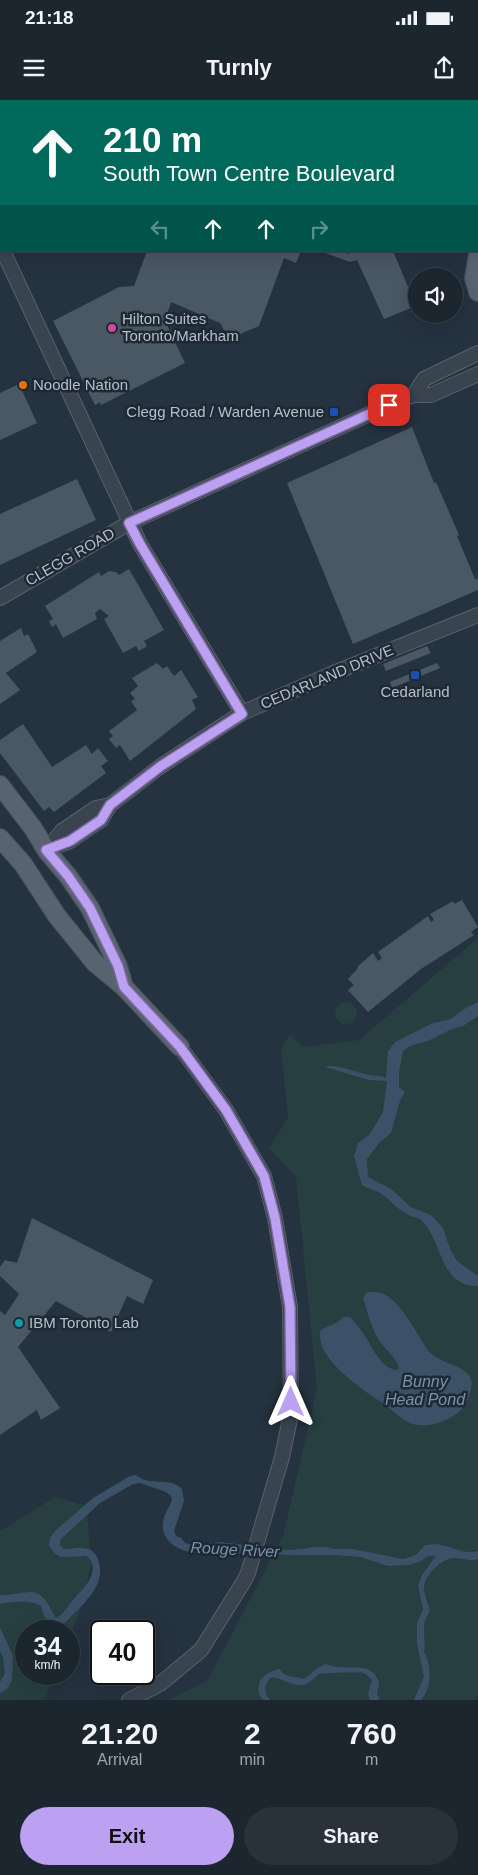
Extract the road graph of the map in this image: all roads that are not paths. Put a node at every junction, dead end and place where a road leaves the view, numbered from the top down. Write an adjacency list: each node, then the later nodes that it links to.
1 (3, 252): 7 (street)
2 (478, 255): 3 (main road)
3 (478, 292)
4 (478, 353): 6 (street, CLEGG ROAD)
5 (478, 374): 6 (street, CLEGG ROAD)
6 (414, 395): 7 (street, CLEGG ROAD)
7 (129, 523): 8 (street, CLEGG ROAD); 10 (street)
8 (0, 598)
9 (478, 615): 10 (street, CEDARLAND DRIVE)
10 (242, 714): 13 (street, CEDARLAND DRIVE)
11 (0, 785): 13 (main road)
12 (0, 838): 14 (main road)
13 (46, 850): 14 (main road, CEDARLAND DRIVE); 15 (main road)
14 (23, 864): 16 (main road)
15 (98, 925): 16 (main road); 17 (main road)
16 (78, 942): 17 (main road)
17 (124, 987): 18 (main road)
18 (180, 1047): 19 (street)
19 (129, 1700)

